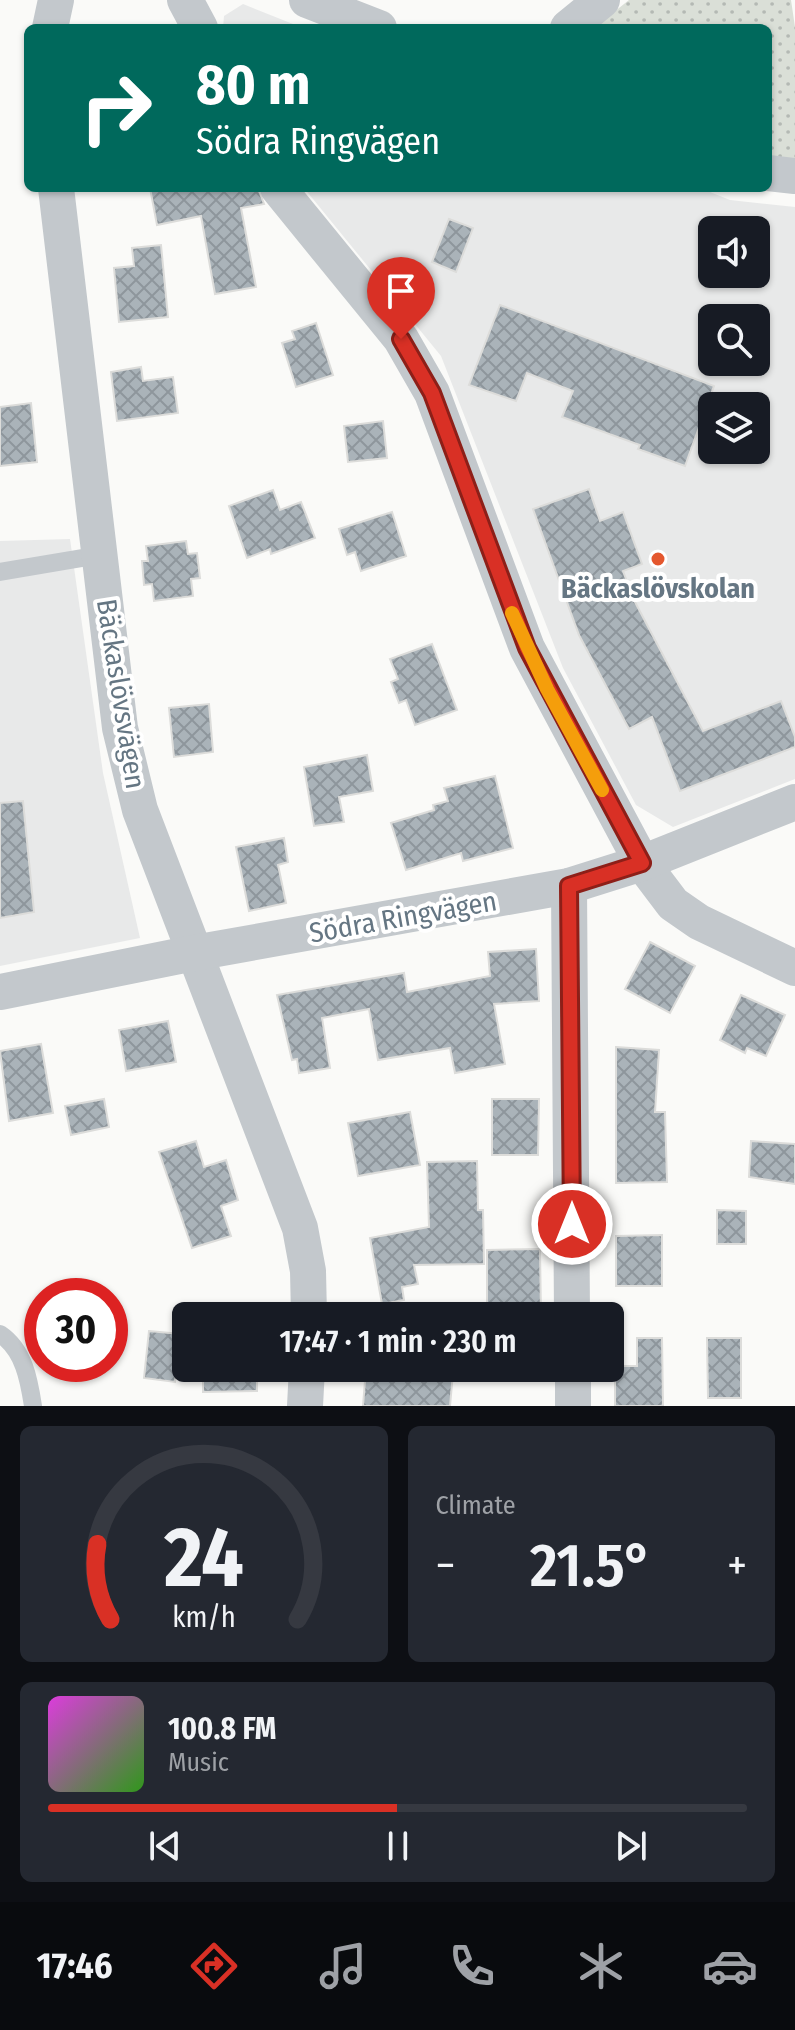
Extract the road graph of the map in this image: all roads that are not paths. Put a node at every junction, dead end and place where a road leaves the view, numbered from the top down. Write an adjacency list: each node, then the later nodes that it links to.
1 (56, 0): 4 (street)
2 (307, 0): 5 (street)
3 (602, 0): 6 (street)
4 (51, 24)
5 (369, 24)
6 (573, 24)
7 (772, 173): 8 (street)
8 (795, 176)
9 (56, 192): 11 (street, Bäckaslövsvägen)
10 (281, 192): 14 (street)
11 (100, 555): 12 (lane); 16 (street, Bäckaslövsvägen)
12 (0, 572)
13 (795, 802): 14 (street, Södra Ringvägen)
14 (642, 863): 15 (street, Södra Ringvägen); 17 (street)
15 (569, 886): 16 (street, Södra Ringvägen); 20 (street)
16 (194, 953): 18 (street, Södra Ringvägen); 19 (street, Bäckaslövsvägen)
17 (795, 968)
18 (0, 992)
19 (309, 1302)
20 (572, 1302)
21 (0, 1334): 24 (lane)
22 (306, 1382): 25 (street)
23 (573, 1382): 26 (street)
24 (33, 1406)
25 (305, 1406)
26 (573, 1406)

